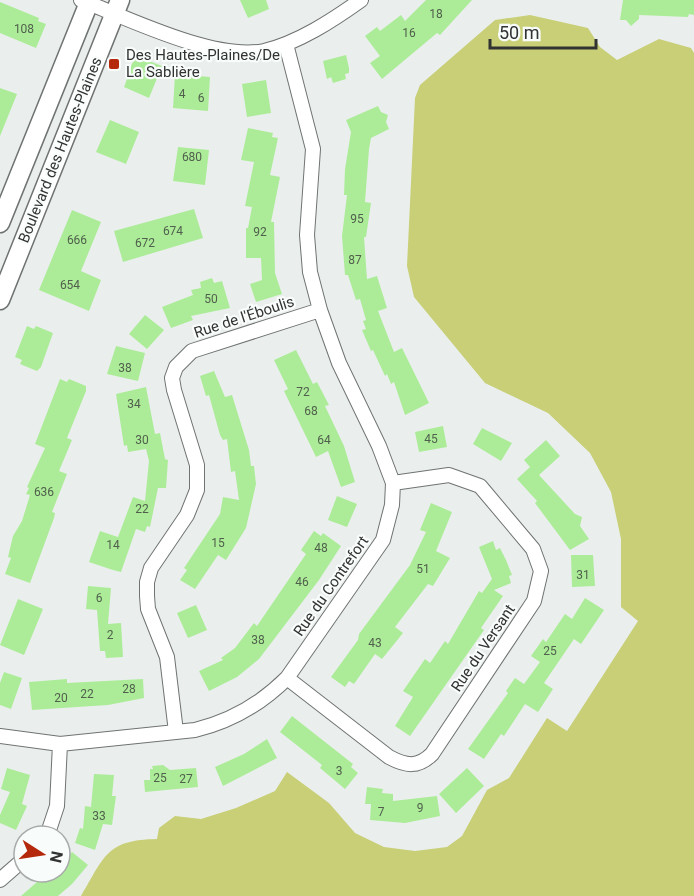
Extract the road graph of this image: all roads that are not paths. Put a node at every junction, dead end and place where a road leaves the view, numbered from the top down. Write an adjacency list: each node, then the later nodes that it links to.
1 (361, 0): 4 (street)
2 (87, 1): 3 (street); 5 (street, Boulevard des Hautes-Plaines)
3 (118, 6): 4 (street); 6 (street, Boulevard des Hautes-Plaines)
4 (286, 44): 7 (street, Rue du Contrefort)
5 (0, 223)
6 (0, 300)
7 (320, 310): 8 (street, Rue du Contrefort); 10 (street, Rue de l'Éboulis)
8 (393, 483): 9 (street, Rue du Contrefort); 9 (street, Rue du Versant)
9 (287, 678): 10 (street, Rue du Contrefort)
10 (176, 732): 12 (street, Rue du Contrefort)
11 (0, 736): 12 (street, Rue du Contrefort)
12 (60, 744): 13 (street)
13 (51, 824)
14 (12, 870): 15 (street)
15 (0, 880)

